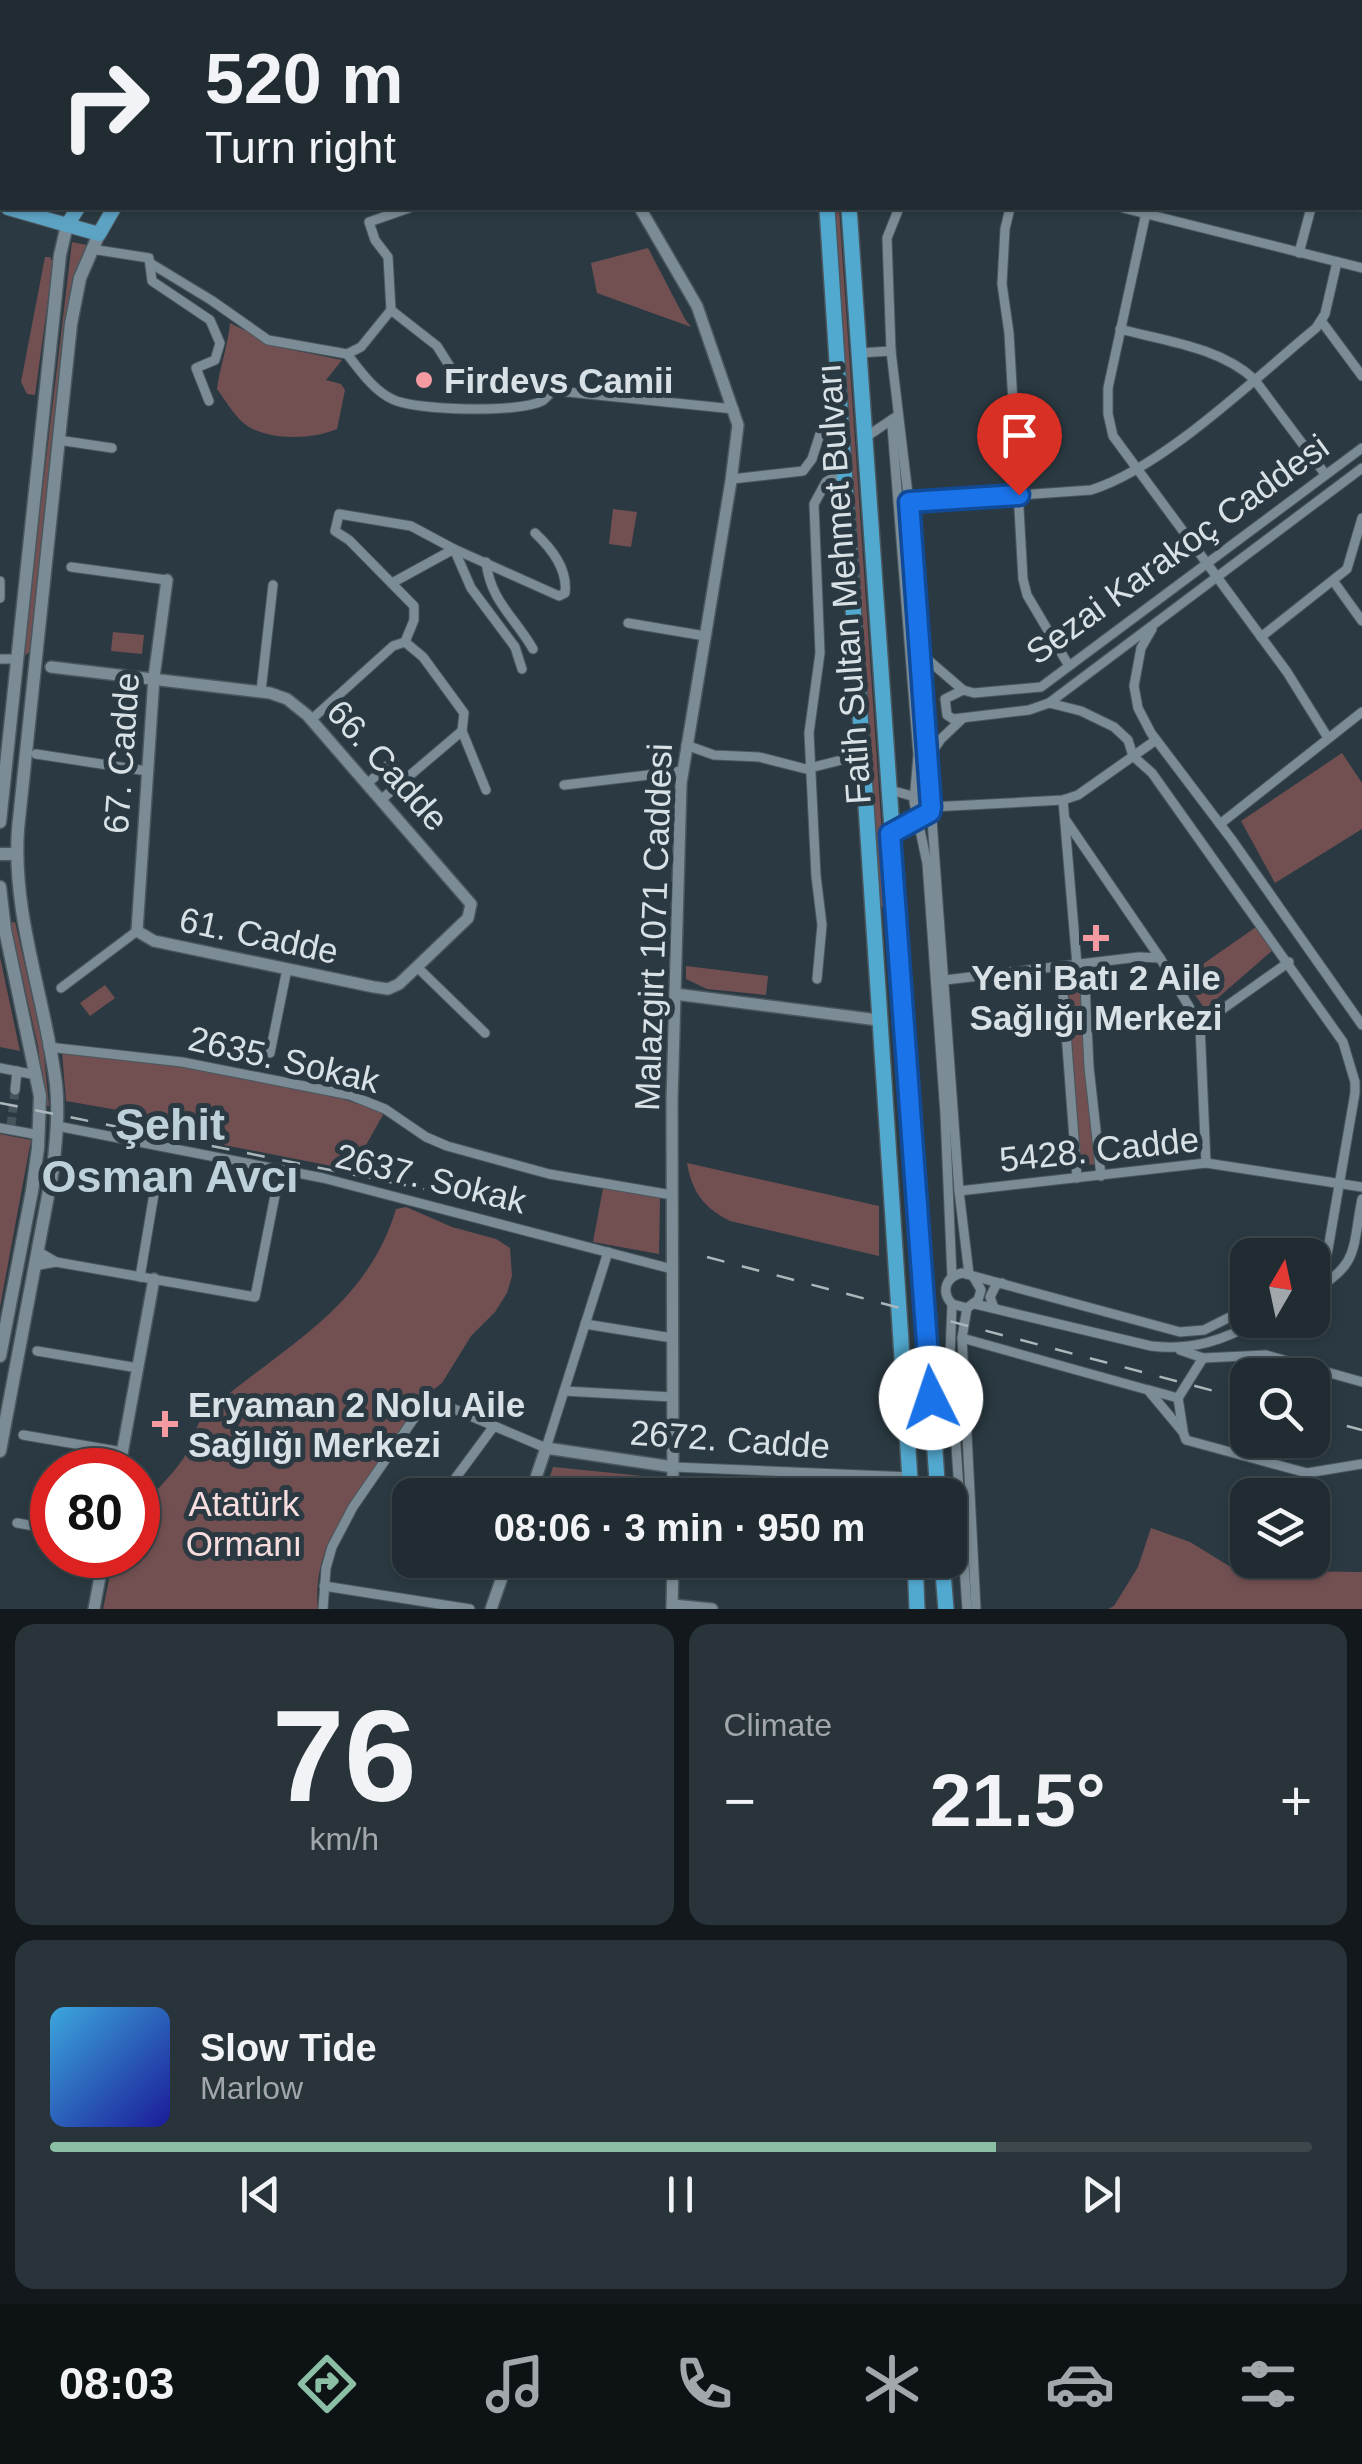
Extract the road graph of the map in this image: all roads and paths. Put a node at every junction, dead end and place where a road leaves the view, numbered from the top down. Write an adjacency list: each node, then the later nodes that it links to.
1 (17, 210): 13 (main road)
2 (77, 210): 13 (main road)
3 (115, 210): 14 (main road)
4 (403, 210): 20 (street)
5 (641, 210): 30 (street, Malazgirt 1071 Caddesi)
6 (824, 210): 32 (highway, Fatih Sultan Mehmet Bulvarı)
7 (849, 210): 24 (highway, Fatih Sultan Mehmet Bulvarı)
8 (898, 210): 23 (street)
9 (1010, 210): 42 (street)
10 (1135, 210): 12 (street)
11 (1311, 210): 16 (street)
12 (1146, 214): 16 (street); 22 (street)
13 (67, 225): 14 (main road); 67 (main road)
14 (99, 234): 15 (main road)
15 (91, 249): 18 (street); 34 (main road)
16 (1300, 253): 17 (street)
17 (1337, 262): 19 (street); 21 (street)
18 (150, 263): 25 (street); 29 (street)
19 (1362, 268)
20 (392, 310): 25 (street); 28 (street)
21 (1322, 322): 26 (street); 27 (street)
22 (1120, 329): 27 (street); 37 (street)
23 (892, 351): 24 (street); 31 (street)
24 (858, 353): 33 (highway, Fatih Sultan Mehmet Bulvarı)
25 (347, 354): 28 (street)
26 (1362, 376)
27 (1254, 379): 37 (street); 40 (street)
28 (554, 389): 30 (street)
29 (208, 401)
30 (734, 409): 41 (street, Malazgirt 1071 Caddesi)
31 (897, 416): 33 (street); 43 (street)
32 (840, 432): 39 (highway, Fatih Sultan Mehmet Bulvarı); 41 (street)
33 (863, 439): 91 (highway, Fatih Sultan Mehmet Bulvarı)
34 (58, 440): 35 (street); 68 (main road)
35 (112, 448)
36 (1362, 448): 40 (street, Sezai Karakoç Caddesi)
37 (1137, 467): 42 (street); 48 (street)
38 (1362, 468): 50 (street)
39 (842, 472): 82 (highway, Fatih Sultan Mehmet Bulvarı); 86 (street)
40 (1325, 474): 48 (street, Sezai Karakoç Caddesi)
41 (732, 479): 60 (street, Malazgirt 1071 Caddesi)
42 (1019, 495): 43 (street); 66 (street)
43 (904, 503): 64 (street); 93 (street)
44 (1362, 518): 53 (street)
45 (535, 533): 47 (street)
46 (454, 549): 47 (street); 54 (street); 54 (street); 69 (street)
47 (486, 562): 63 (street)
48 (1208, 564): 50 (street); 66 (street, Sezai Karakoç Caddesi)
49 (71, 567): 52 (street)
50 (1216, 576): 57 (street); 61 (street)
51 (0, 580): 56 (street)
52 (167, 580): 70 (street, 67. Cadde)
53 (1334, 582): 58 (street); 61 (street)
54 (392, 583): 62 (street)
55 (273, 585): 72 (street)
56 (0, 598)
57 (1163, 616): 73 (street); 79 (street)
58 (1362, 621)
59 (628, 623): 60 (street)
60 (705, 636): 80 (street, Malazgirt 1071 Caddesi)
61 (1261, 636): 78 (street)
62 (404, 642): 76 (street); 77 (street)
63 (534, 649)
64 (920, 653): 71 (street); 85 (street)
65 (0, 659): 67 (street)
66 (1069, 666): 71 (street, Sezai Karakoç Caddesi)
67 (10, 667): 68 (main road); 99 (main road)
68 (34, 667): 70 (street, 66. Cadde); 103 (main road)
69 (522, 669)
70 (154, 677): 72 (street, 66. Cadde); 87 (street, 67. Cadde)
71 (963, 690): 75 (street)
72 (261, 691): 76 (street, 66. Cadde)
73 (1048, 703): 75 (street); 83 (street)
74 (1362, 712): 78 (street)
75 (962, 718): 85 (street)
76 (312, 719): 89 (street, 66. Cadde)
77 (462, 731): 92 (street); 94 (street)
78 (1328, 738): 100 (street)
79 (1156, 740): 83 (street); 100 (street)
80 (686, 745): 86 (street); 88 (street, Malazgirt 1071 Caddesi)
81 (36, 754): 87 (street)
82 (861, 755): 86 (street); 120 (highway, Fatih Sultan Mehmet Bulvarı)
83 (1133, 756): 95 (street); 110 (street)
84 (394, 760): 89 (street)
85 (927, 760): 96 (street)
86 (811, 768): 115 (street)
87 (147, 771): 108 (street, 67. Cadde)
88 (682, 771): 90 (street); 119 (street, Malazgirt 1071 Caddesi)
89 (368, 783): 94 (street, 66. Cadde)
90 (564, 786)
91 (887, 788): 93 (street); 101 (highway, Fatih Sultan Mehmet Bulvarı)
92 (486, 790)
93 (914, 798): 96 (street); 97 (street)
94 (382, 800): 112 (street, 66. Cadde)
95 (1063, 800): 96 (street); 98 (street)
96 (931, 807): 97 (street); 116 (street)
97 (916, 818): 101 (street); 153 (street)
98 (1065, 819): 109 (street); 111 (street)
99 (0, 821)
100 (1220, 824): 121 (street)
101 (890, 834): 155 (highway, Fatih Sultan Mehmet Bulvarı)
102 (0, 854): 103 (main road)
103 (16, 854): 104 (main road)
104 (16, 877): 105 (main road); 124 (main road)
105 (0, 878)
106 (0, 887): 107 (main road)
107 (1, 908): 128 (main road)
108 (137, 931): 114 (street, 61. Cadde); 118 (street)
109 (1160, 958): 111 (street); 122 (street)
110 (1289, 962): 122 (street); 138 (street)
111 (1080, 965): 113 (street); 136 (street)
112 (417, 967): 117 (street, 66. Cadde); 123 (street)
113 (1062, 967): 116 (street); 137 (street)
114 (288, 969): 117 (street, 61. Cadde); 125 (street)
115 (817, 979)
116 (944, 980): 140 (street)
117 (374, 987)
118 (61, 988)
119 (675, 994): 120 (street); 141 (street, Malazgirt 1071 Caddesi)
120 (878, 1020): 186 (highway, Fatih Sultan Mehmet Bulvarı)
121 (1361, 1021)
122 (1200, 1024): 133 (street)
123 (485, 1033)
124 (48, 1047): 130 (main road); 141 (street, 2635. Sokak)
125 (270, 1053)
126 (0, 1068): 127 (street)
127 (18, 1071): 128 (street); 129 (street)
128 (36, 1074): 132 (main road)
129 (15, 1090)
130 (57, 1126): 134 (street, 2637. Sokak); 145 (main road)
131 (7, 1128): 132 (street)
132 (39, 1135): 144 (main road)
133 (1206, 1163): 136 (street, 5428. Cadde); 138 (street, 5428. Cadde)
134 (280, 1170): 146 (street, 2637. Sokak); 154 (street)
135 (157, 1176): 152 (street)
136 (1101, 1176): 137 (street, 5428. Cadde)
137 (1077, 1178): 140 (street, 5428. Cadde)
138 (1339, 1183): 139 (street, 5428. Cadde); 143 (street)
139 (1362, 1187)
140 (959, 1191): 151 (street)
141 (672, 1195): 150 (street, Malazgirt 1071 Caddesi)
142 (1362, 1199): 156 (street)
143 (1330, 1238)
144 (21, 1248): 145 (main road); 148 (main road)
145 (38, 1251): 147 (street); 149 (main road)
146 (608, 1252): 150 (street, 2637. Sokak); 163 (street)
147 (56, 1262): 149 (street); 152 (street)
148 (18, 1264): 149 (main road); 169 (main road)
149 (34, 1266): 183 (main road)
150 (672, 1269): 165 (street, Malazgirt 1071 Caddesi)
151 (971, 1275): 153 (street); 157 (street); 159 (street)
152 (140, 1277): 154 (street)
153 (951, 1278): 155 (street); 158 (street)
154 (154, 1279): 171 (street)
155 (922, 1280): 160 (highway, Fatih Sultan Mehmet Bulvarı)
156 (1330, 1282)
157 (1002, 1283): 161 (street); 162 (street)
158 (951, 1304): 159 (street); 160 (street); 209 (street)
159 (971, 1306): 161 (street); 166 (street)
160 (924, 1308): 190 (highway, Fatih Sultan Mehmet Bulvarı)
161 (994, 1309): 167 (street)
162 (1230, 1317)
163 (586, 1324): 165 (street); 174 (street)
164 (1230, 1335): 167 (street)
165 (672, 1338): 175 (street, Malazgirt 1071 Caddesi)
166 (962, 1338): 173 (street); 210 (street)
167 (1176, 1348): 170 (street)
168 (37, 1352): 171 (street)
169 (0, 1356)
170 (1203, 1358): 172 (street); 176 (street)
171 (138, 1368): 181 (street)
172 (1362, 1382)
173 (1148, 1390): 176 (street); 178 (street)
174 (564, 1391): 175 (street); 182 (street)
175 (672, 1397): 185 (street, Malazgirt 1071 Caddesi)
176 (1178, 1398): 178 (street)
177 (494, 1426): 182 (street); 187 (street); 199 (street)
178 (1184, 1432): 184 (street)
179 (23, 1435): 180 (street)
180 (99, 1448)
181 (124, 1448)
182 (546, 1448): 185 (street, 2672. Cadde); 188 (street)
183 (0, 1451)
184 (1362, 1464)
185 (672, 1467): 186 (street, 2672. Cadde); 189 (street, Malazgirt 1071 Caddesi)
186 (910, 1477)
187 (456, 1478)
188 (536, 1478)
189 (672, 1478)
190 (937, 1478)
191 (16, 1522): 192 (street)
192 (30, 1525)
193 (100, 1578): 201 (street)
194 (502, 1578): 204 (street)
195 (672, 1578): 200 (street)
196 (916, 1578): 198 (highway)
197 (943, 1578): 208 (highway)
198 (916, 1583): 206 (highway); 207 (highway)
199 (324, 1586): 202 (street); 203 (street)
200 (672, 1607): 205 (street)
201 (94, 1609)
202 (323, 1609)
203 (470, 1609)
204 (491, 1609)
205 (712, 1609)
206 (910, 1609)
207 (918, 1609)
208 (946, 1609)
209 (967, 1609)
210 (976, 1609)

